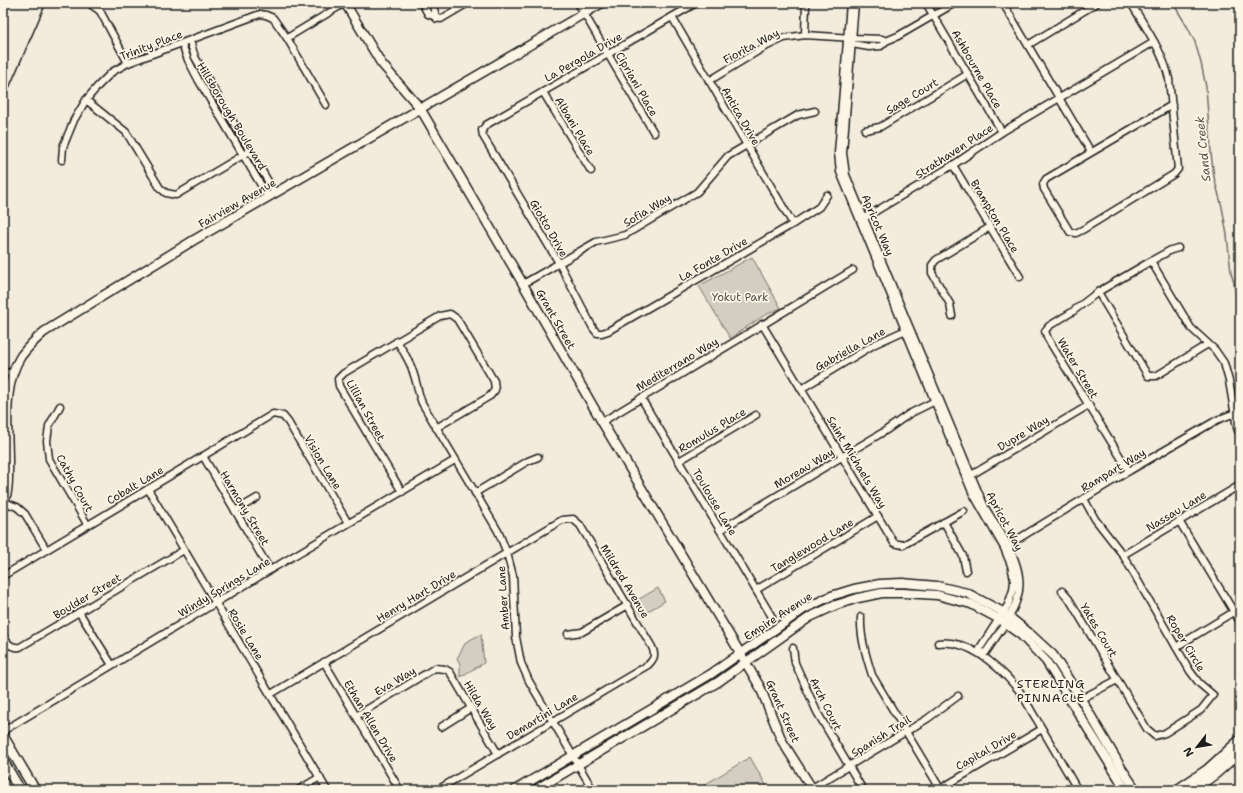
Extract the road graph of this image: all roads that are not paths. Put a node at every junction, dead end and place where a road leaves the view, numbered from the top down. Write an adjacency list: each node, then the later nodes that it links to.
1 (89, 3): 30 (street)
2 (345, 3): 3 (street); 23 (street); 38 (street, Grant Street)
3 (355, 3)
4 (422, 3): 21 (street)
5 (431, 3): 21 (street)
6 (468, 3): 21 (street)
7 (578, 3): 18 (street, Cipriani Place)
8 (602, 3): 18 (street, Fairview Avenue)
9 (696, 3): 20 (street, La Pergola Drive)
10 (806, 3): 22 (street)
11 (850, 3): 24 (street, Apricot Way)
12 (856, 3): 24 (street, Apricot Way)
13 (926, 3): 19 (street, Ashbourne Place)
14 (955, 3): 19 (street)
15 (1003, 3): 28 (street)
16 (1097, 3): 28 (street)
17 (1131, 3): 26 (street)
18 (584, 14): 29 (street, Cipriani Place); 38 (street, Fairview Avenue)
19 (934, 16): 24 (street, Fiorita Way); 31 (street, Ashbourne Place)
20 (672, 17): 29 (street, La Pergola Drive); 32 (street, Antica Drive)
21 (437, 19)
22 (805, 35): 24 (street, Fiorita Way); 32 (street, Fiorita Way)
23 (287, 38): 25 (street, Trinity Place); 36 (street, Trinity Place)
24 (851, 40): 53 (street, Apricot Way)
25 (190, 41): 27 (street, Trinity Place); 45 (street, Hillsborough Boulevard)
26 (1154, 42): 34 (street, Strathaven Place); 37 (street)
27 (182, 44): 30 (street, Trinity Place); 47 (street, Hillsborough Boulevard)
28 (1028, 45): 34 (street)
29 (608, 54): 33 (street, La Pergola Drive); 43 (street, Cipriani Place)
30 (128, 63): 35 (street, Trinity Place)
31 (968, 74): 41 (street, Sage Court); 42 (street, Ashbourne Place)
32 (709, 81): 44 (street, Antica Drive)
33 (543, 92): 40 (street, La Pergola Drive); 50 (street, Albani Place)
34 (1059, 99): 42 (street, Strathaven Place); 46 (street)
35 (86, 100): 47 (street); 48 (street, Trinity Place)
36 (326, 105)
37 (1172, 105): 46 (street); 46 (street)
38 (420, 108): 51 (street, Fairview Avenue); 61 (street, Grant Street)
39 (815, 111): 44 (street, Sofia Way)
40 (482, 130): 58 (street, Giotto Drive)
41 (865, 130)
42 (1002, 132): 49 (street, Strathaven Place)
43 (654, 133)
44 (746, 145): 54 (street, Antica Drive); 58 (street, Sofia Way)
45 (250, 151): 47 (street); 51 (street, Hillsborough Boulevard)
46 (1091, 152)
47 (243, 156): 51 (street, Hillsborough Boulevard)
48 (62, 160)
49 (953, 165): 53 (street, Strathaven Place); 55 (street, Brampton Place)
50 (591, 171)
51 (272, 195): 70 (street, Fairview Avenue)
52 (827, 195): 54 (street, La Fonte Drive)
53 (862, 219): 65 (street, Apricot Way)
54 (793, 224): 66 (street, La Fonte Drive)
55 (990, 227): 60 (street, Brampton Place); 63 (street)
56 (1178, 248): 57 (street)
57 (1151, 261): 62 (street); 68 (street)
58 (558, 263): 61 (street, Sofia Way); 66 (street, Giotto Drive)
59 (852, 270): 64 (street, Mediterrano Way)
60 (1020, 277)
61 (524, 284): 79 (street, Grant Street)
62 (1098, 292): 68 (street); 74 (street, Water Street)
63 (952, 316)
64 (762, 324): 71 (street, Saint Michaels Way); 72 (street, Mediterrano Way)
65 (908, 330): 71 (street, Gabriella Lane); 73 (street, Apricot Way)
66 (602, 333)
67 (397, 341): 80 (street, Amber Lane); 80 (street); 91 (street, Lillian Street)
68 (1208, 344): 76 (street)
69 (3, 372): 70 (street)
70 (12, 374): 95 (street, Fairview Avenue)
71 (801, 389): 83 (street, Saint Michaels Way)
72 (641, 398): 79 (street, Mediterrano Way); 86 (street, Toulouse Lane)
73 (937, 400): 83 (street, Moreau Way); 88 (street, Apricot Way)
74 (1089, 405): 87 (street, Water Street); 88 (street, Dupre Way)
75 (60, 406): 103 (street, Cathy Court)
76 (1235, 413): 81 (street); 87 (street, Rampart Way)
77 (278, 414): 82 (street, Cobalt Lane); 102 (street, Vision Lane)
78 (756, 415): 86 (street, Romulus Place)
79 (602, 422): 129 (street, Grant Street)
80 (436, 428): 85 (street, Amber Lane)
81 (1240, 434)
82 (203, 456): 89 (street, Cobalt Lane); 96 (street, Harmony Street)
83 (842, 457): 98 (street, Saint Michaels Way); 104 (street, Moreau Way)
84 (538, 458): 92 (street)
85 (455, 460): 91 (street, Windy Springs Lane); 92 (street, Amber Lane)
86 (679, 461): 104 (street, Toulouse Lane)
87 (1129, 471): 94 (street, Rampart Way)
88 (969, 477): 105 (street, Apricot Way)
89 (148, 488): 103 (street, Cobalt Lane); 107 (street, Rosie Lane)
90 (1239, 488): 100 (street, Nassau Lane)
91 (402, 492): 102 (street, Windy Springs Lane)
92 (475, 493): 108 (street, Amber Lane)
93 (257, 498): 96 (street)
94 (1084, 499): 105 (street, Rampart Way); 109 (street, Roper Circle)
95 (4, 504): 106 (street)
96 (236, 511): 110 (street, Harmony Street)
97 (964, 511): 101 (street, Saint Michaels Way)
98 (878, 516): 101 (street, Saint Michaels Way); 113 (street, Tanglewood Lane)
99 (573, 519): 108 (street, Henry Hart Drive); 116 (street, Mildred Avenue)
100 (1179, 521): 109 (street, Nassau Lane); 119 (street)
101 (944, 522): 111 (street)
102 (348, 523): 110 (street, Windy Springs Lane)
103 (87, 524): 106 (street, Cobalt Lane)
104 (720, 530): 113 (street, Toulouse Lane)
105 (1006, 547): 122 (street, Apricot Way)
106 (46, 549): 112 (street, Cobalt Lane)
107 (184, 550): 115 (street, Rosie Lane); 118 (street, Boulder Street)
108 (507, 553): 132 (street, Henry Hart Drive); 142 (street, Amber Lane)
109 (1123, 555): 127 (street, Roper Circle)
110 (270, 570): 115 (street, Windy Springs Lane)
111 (966, 572)
112 (3, 576)
113 (756, 590): 120 (street, Toulouse Lane)
114 (1062, 591): 136 (street, Yates Court)
115 (216, 604): 134 (street, Windy Springs Lane); 137 (street, Rosie Lane)
116 (628, 605): 124 (street); 131 (street, Mildred Avenue)
117 (1240, 608): 119 (street)
118 (79, 612): 125 (street, Boulder Street); 134 (street)
119 (1234, 612): 123 (street); 127 (street)
120 (772, 617)
121 (860, 617): 146 (street)
122 (1004, 618): 129 (street, Empire Avenue); 130 (street, Apricot Way); 133 (street, Empire Avenue); 139 (street, Empire Avenue); 169 (street, Empire Avenue)
123 (1240, 622)
124 (568, 634)
125 (3, 636)
126 (938, 643): 130 (street)
127 (1176, 647): 136 (street, Roper Circle)
128 (793, 648): 154 (street, Arch Court)
129 (740, 653): 133 (street, Grant Street); 151 (street, Empire Avenue)
130 (980, 653): 144 (street)
131 (654, 656): 142 (street, Demartini Lane)
132 (324, 662): 137 (street, Henry Hart Drive); 141 (street, Ethan Allen Drive)
133 (745, 662): 153 (street, Empire Avenue); 156 (street, Grant Street)
134 (112, 665): 145 (street, Windy Springs Lane)
135 (445, 669): 140 (street, Hilda Way); 141 (street, Eva Way)
136 (1117, 680): 139 (street)
137 (271, 694): 155 (street, Rosie Lane)
138 (958, 696): 146 (street, Spanish Trail)
139 (1081, 699): 170 (street, Empire Avenue)
140 (471, 708): 143 (street); 150 (street, Hilda Way)
141 (356, 716): 163 (street, Ethan Allen Drive)
142 (552, 722): 150 (street, Demartini Lane); 151 (street, Amber Lane)
143 (440, 727)
144 (1042, 729): 157 (street, Capital Drive); 158 (street)
145 (3, 732)
146 (906, 732): 154 (street, Spanish Trail); 157 (street)
147 (3, 736): 160 (main road)
148 (1240, 740): 171 (main road)
149 (1240, 752): 172 (main road)
150 (498, 754): 164 (street, Demartini Lane)
151 (573, 756): 153 (street, Amber Lane); 165 (street, Empire Avenue)
152 (3, 761): 159 (main road)
153 (578, 765): 166 (street, Empire Avenue); 167 (street, Amber Lane)
154 (849, 767): 156 (street, Spanish Trail); 168 (street, Arch Court)
155 (320, 777): 161 (street); 162 (street, Rosie Lane)
156 (813, 789)
157 (940, 789)
158 (1076, 789)
159 (20, 790)
160 (35, 790)
161 (298, 790)
162 (327, 790)
163 (400, 790)
164 (437, 790)
165 (516, 790)
166 (535, 790)
167 (593, 790)
168 (863, 790)
169 (1126, 790)
170 (1136, 790)
171 (1177, 790)
172 (1193, 790)

